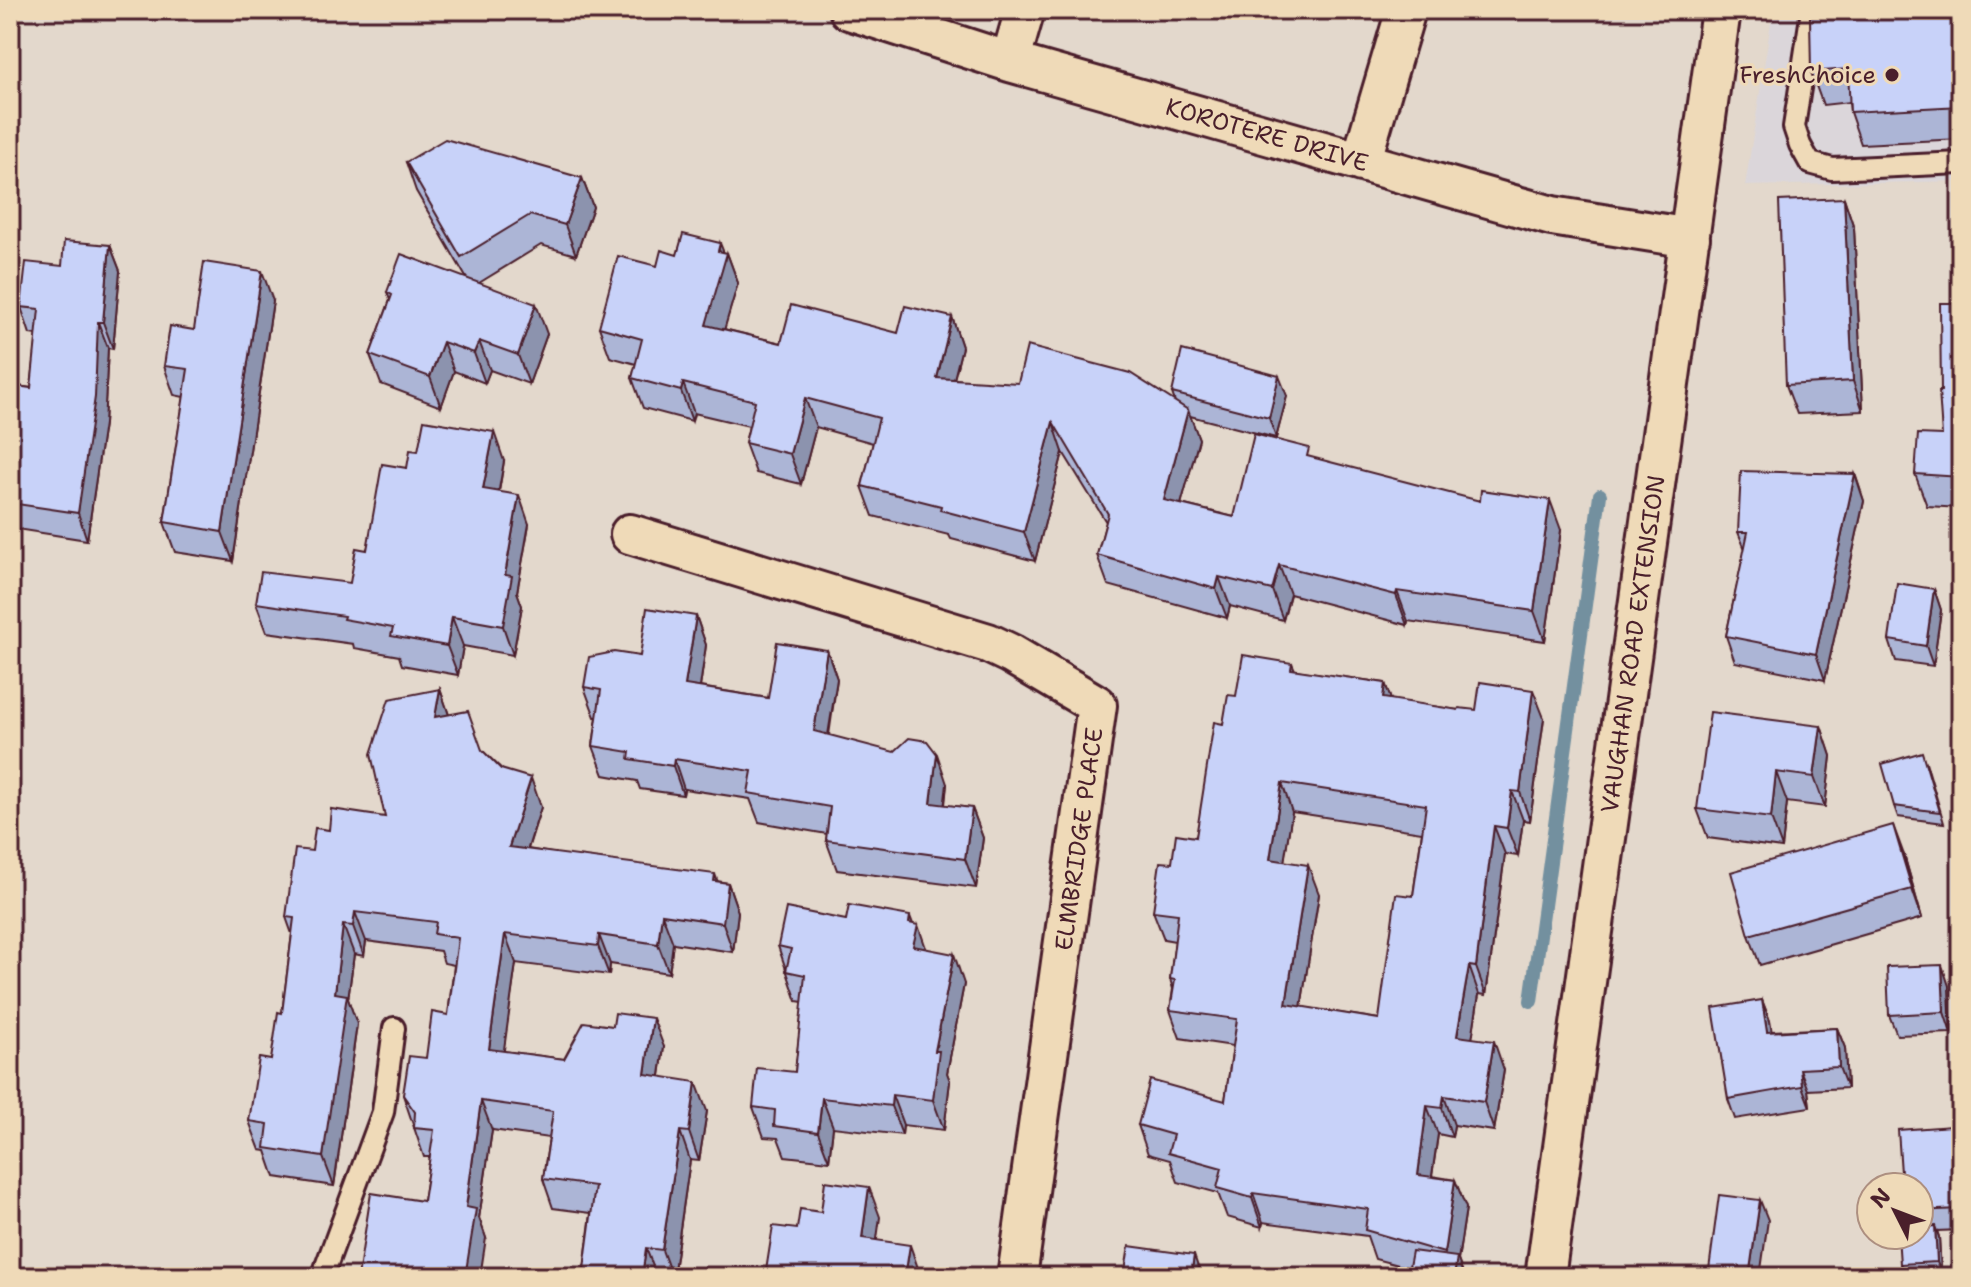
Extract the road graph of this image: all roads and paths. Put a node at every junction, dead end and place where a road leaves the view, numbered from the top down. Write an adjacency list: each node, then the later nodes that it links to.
1 (849, 10): 6 (street, KOROTERE DRIVE)
2 (1025, 10): 6 (street)
3 (1406, 10): 7 (street)
4 (1721, 10): 9 (street, VAUGHAN ROAD EXTENSION)
5 (1812, 10): 8 (lane)
6 (1010, 62): 7 (street, KOROTERE DRIVE)
7 (1361, 162): 9 (street, KOROTERE DRIVE)
8 (1961, 163)
9 (1690, 238): 14 (street, VAUGHAN ROAD EXTENSION)
10 (630, 534): 13 (street, ELMBRIDGE PLACE)
11 (394, 1028): 12 (lane)
12 (322, 1277)
13 (1017, 1277)
14 (1545, 1277)

